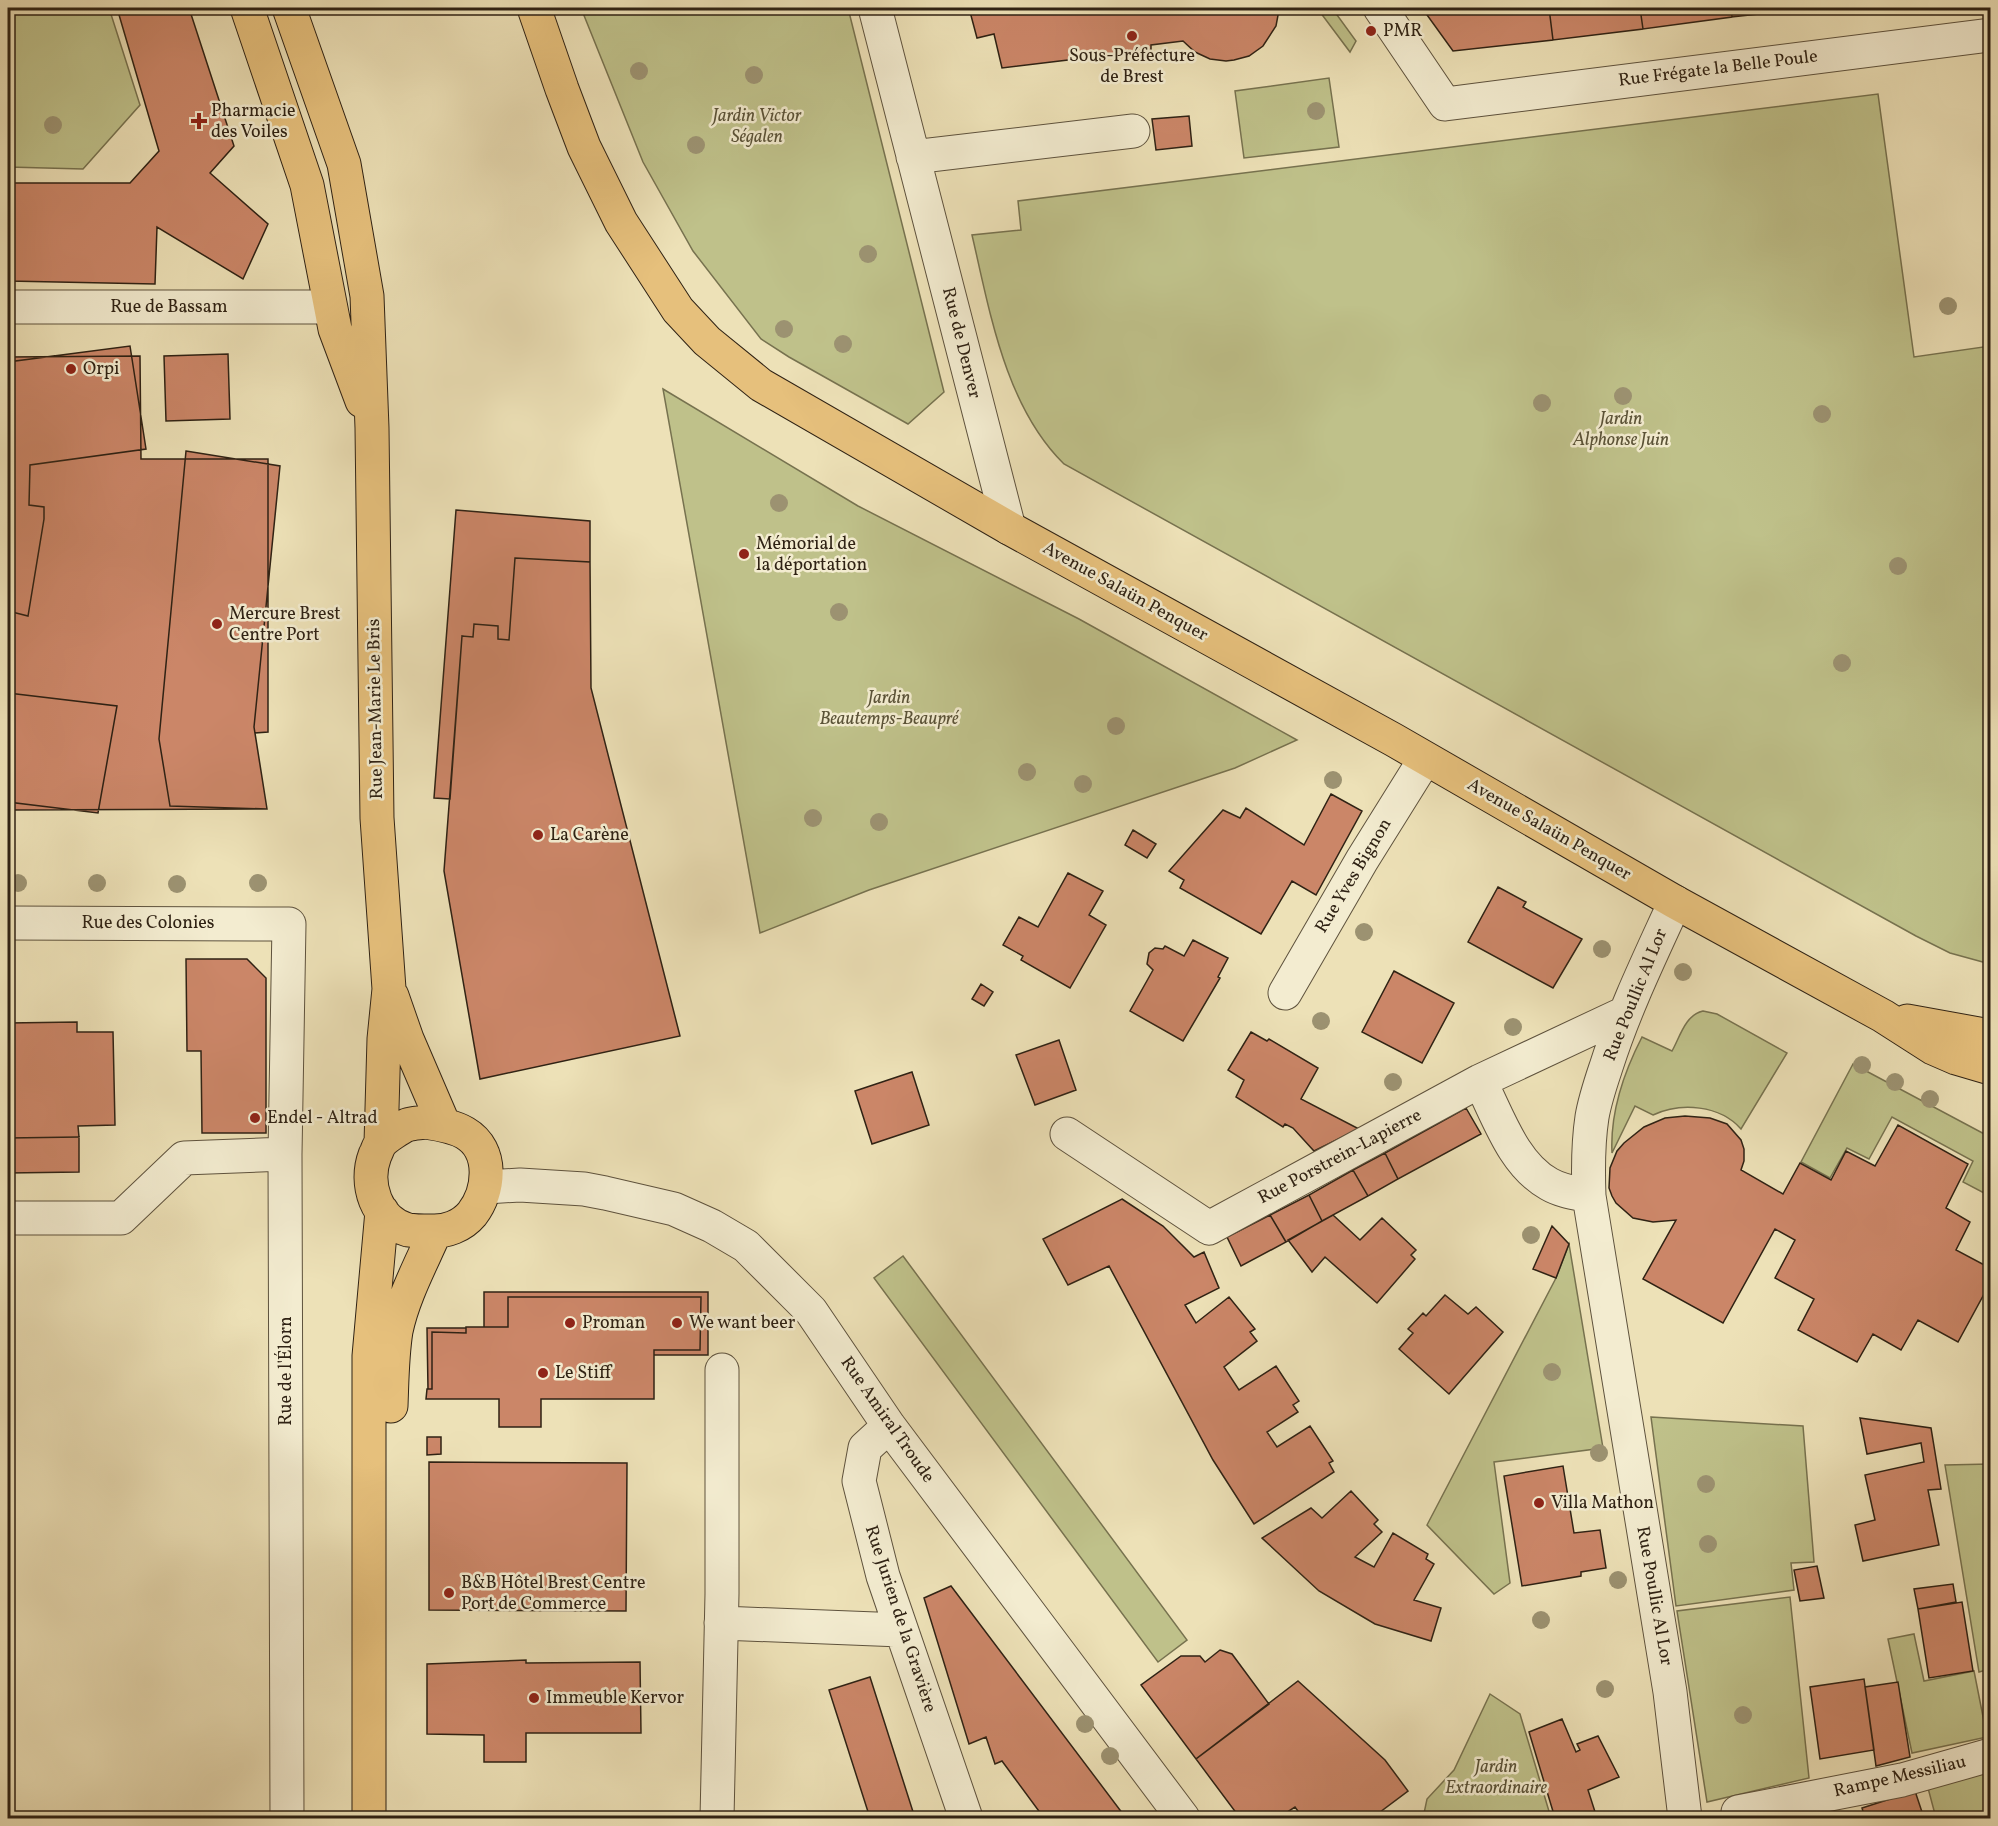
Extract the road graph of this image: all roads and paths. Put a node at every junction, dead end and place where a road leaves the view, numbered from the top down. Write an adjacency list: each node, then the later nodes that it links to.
1 (247, 8): 10 (main road, Rue Jean-Marie Le Bris)
2 (289, 8): 11 (main road, Rue Jean-Marie Le Bris)
3 (534, 8): 12 (main road, Avenue Salaün Penquer)
4 (874, 8): 8 (street, Rue de Denver)
5 (1380, 8): 6 (street, Rue Frégate la Belle Poule)
6 (1990, 35)
7 (1133, 131): 8 (street)
8 (913, 157): 12 (street, Rue de Denver)
9 (8, 307): 10 (street, Rue de Bassam)
10 (330, 307): 11 (main road, Rue Jean-Marie Le Bris)
11 (372, 428): 17 (main road, Rue Jean-Marie Le Bris)
12 (1009, 528): 13 (main road, Avenue Salaün Penquer)
13 (1425, 759): 14 (main road, Avenue Salaün Penquer); 18 (street, Rue Yves Bignon)
14 (1675, 902): 19 (street, Rue Poullic Al Lor); 20 (main road, Avenue Salaün Penquer)
15 (8, 923): 16 (street, Rue des Colonies)
16 (288, 924): 27 (street, Rue de l'Élorn)
17 (389, 989): 24 (main road, Rue Jean-Marie Le Bris); 26 (main road, Rue Jean-Marie Le Bris)
18 (1285, 993)
19 (1624, 1013): 23 (street, Rue Porstrein-Lapierre); 29 (street, Rue Poullic Al Lor)
20 (1882, 1016): 21 (main road, Avenue Salaün Penquer); 22 (main road, Avenue Salaün Penquer)
21 (1990, 1036)
22 (1990, 1068)
23 (1480, 1081): 25 (street, Rue Porstrein-Lapierre); 29 (street)
24 (444, 1125): 26 (main road); 28 (main road)
25 (1067, 1134)
26 (381, 1143): 30 (main road)
27 (285, 1154): 31 (street); 39 (street, Rue de l'Élorn)
28 (486, 1187): 32 (main road); 34 (street, Rue Amiral Troude)
29 (1589, 1196): 45 (street, Rue Poullic Al Lor)
30 (382, 1211): 32 (main road); 40 (main road)
31 (8, 1218)
32 (435, 1232): 41 (main road)
33 (722, 1370): 35 (street)
34 (889, 1426): 36 (street, Rue Jurien de la Gravière); 44 (street, Rue Amiral Troude)
35 (721, 1623): 36 (street); 42 (street)
36 (901, 1630): 43 (street, Rue Jurien de la Gravière)
37 (1990, 1755): 38 (street, Rampe Messiliau)
38 (1738, 1812)
39 (287, 1818)
40 (369, 1818)
41 (390, 1818)
42 (717, 1818)
43 (966, 1818)
44 (1184, 1818)
45 (1685, 1818)

